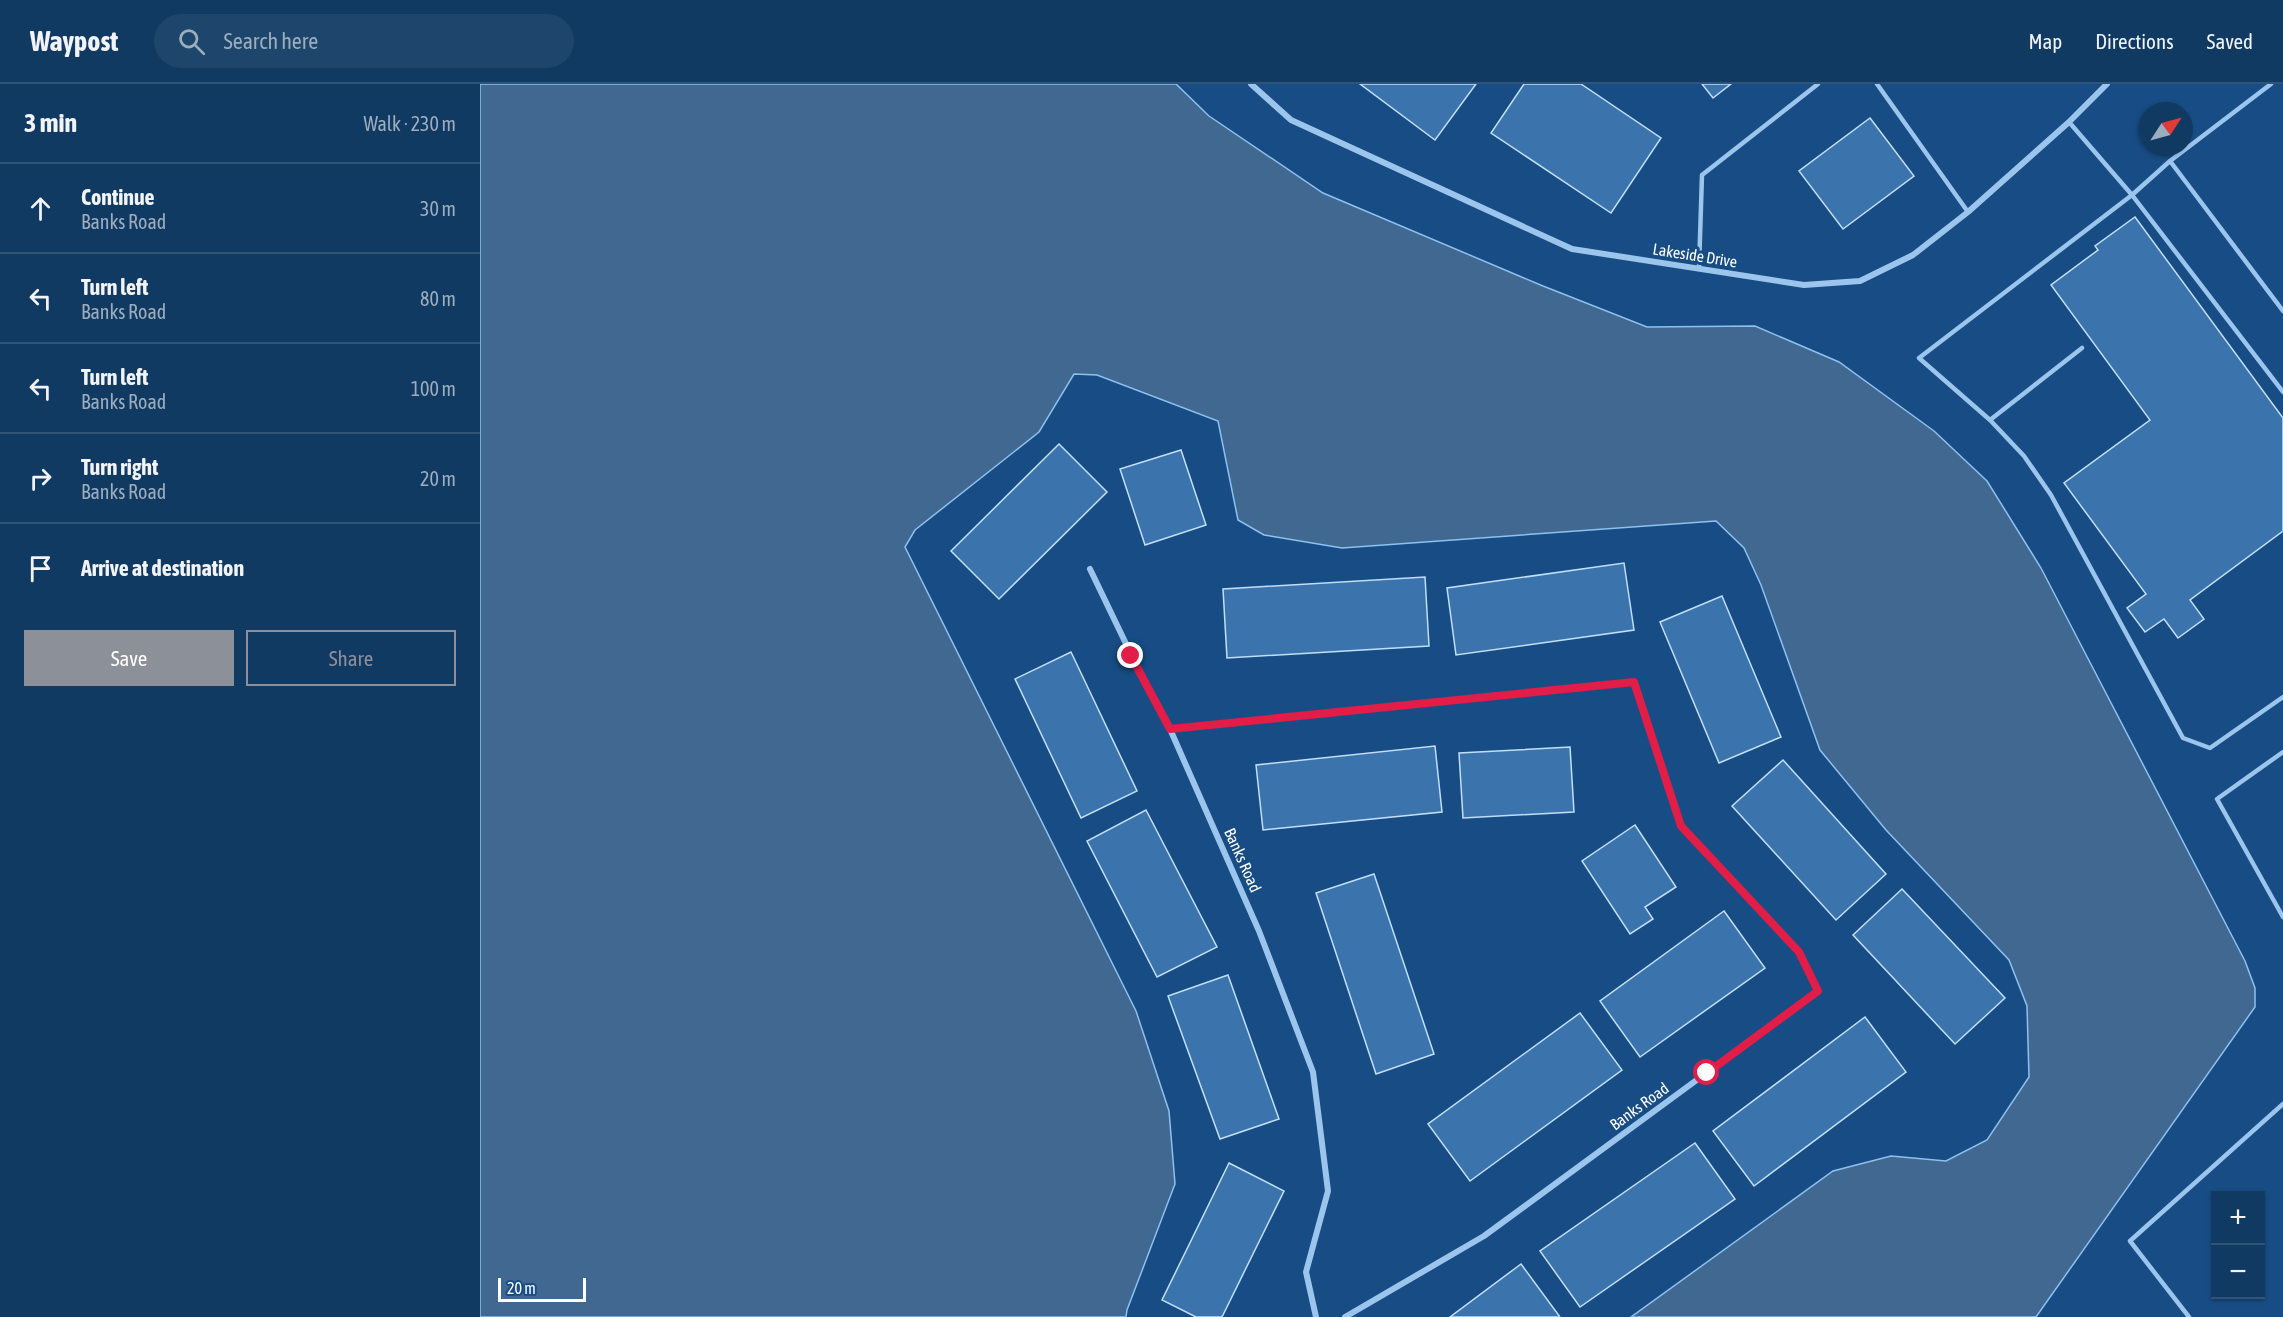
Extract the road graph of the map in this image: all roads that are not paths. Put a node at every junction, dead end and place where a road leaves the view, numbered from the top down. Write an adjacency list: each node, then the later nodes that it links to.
1 (1251, 84): 10 (street, Lakeside Drive)
2 (1818, 84): 10 (lane)
3 (1877, 84): 9 (lane)
4 (2106, 84): 6 (street, Lakeside Drive)
5 (2271, 84): 7 (lane)
6 (2069, 122): 8 (lane); 9 (street, Lakeside Drive)
7 (2170, 161): 8 (lane); 11 (lane)
8 (2132, 195): 13 (lane); 14 (lane)
9 (1968, 212): 10 (street, Lakeside Drive)
10 (1699, 269)
11 (2283, 311)
12 (2082, 348): 14 (lane)
13 (2283, 392)
14 (1990, 420): 16 (lane)
15 (1090, 569): 17 (street, Banks Road)
16 (2283, 697)
17 (1170, 729): 21 (street, Banks Road); 22 (street, Banks Road)
18 (2283, 752): 19 (lane)
19 (2283, 917)
20 (2283, 1104): 23 (lane)
21 (1316, 1317)
22 (1345, 1317)
23 (2189, 1317)

